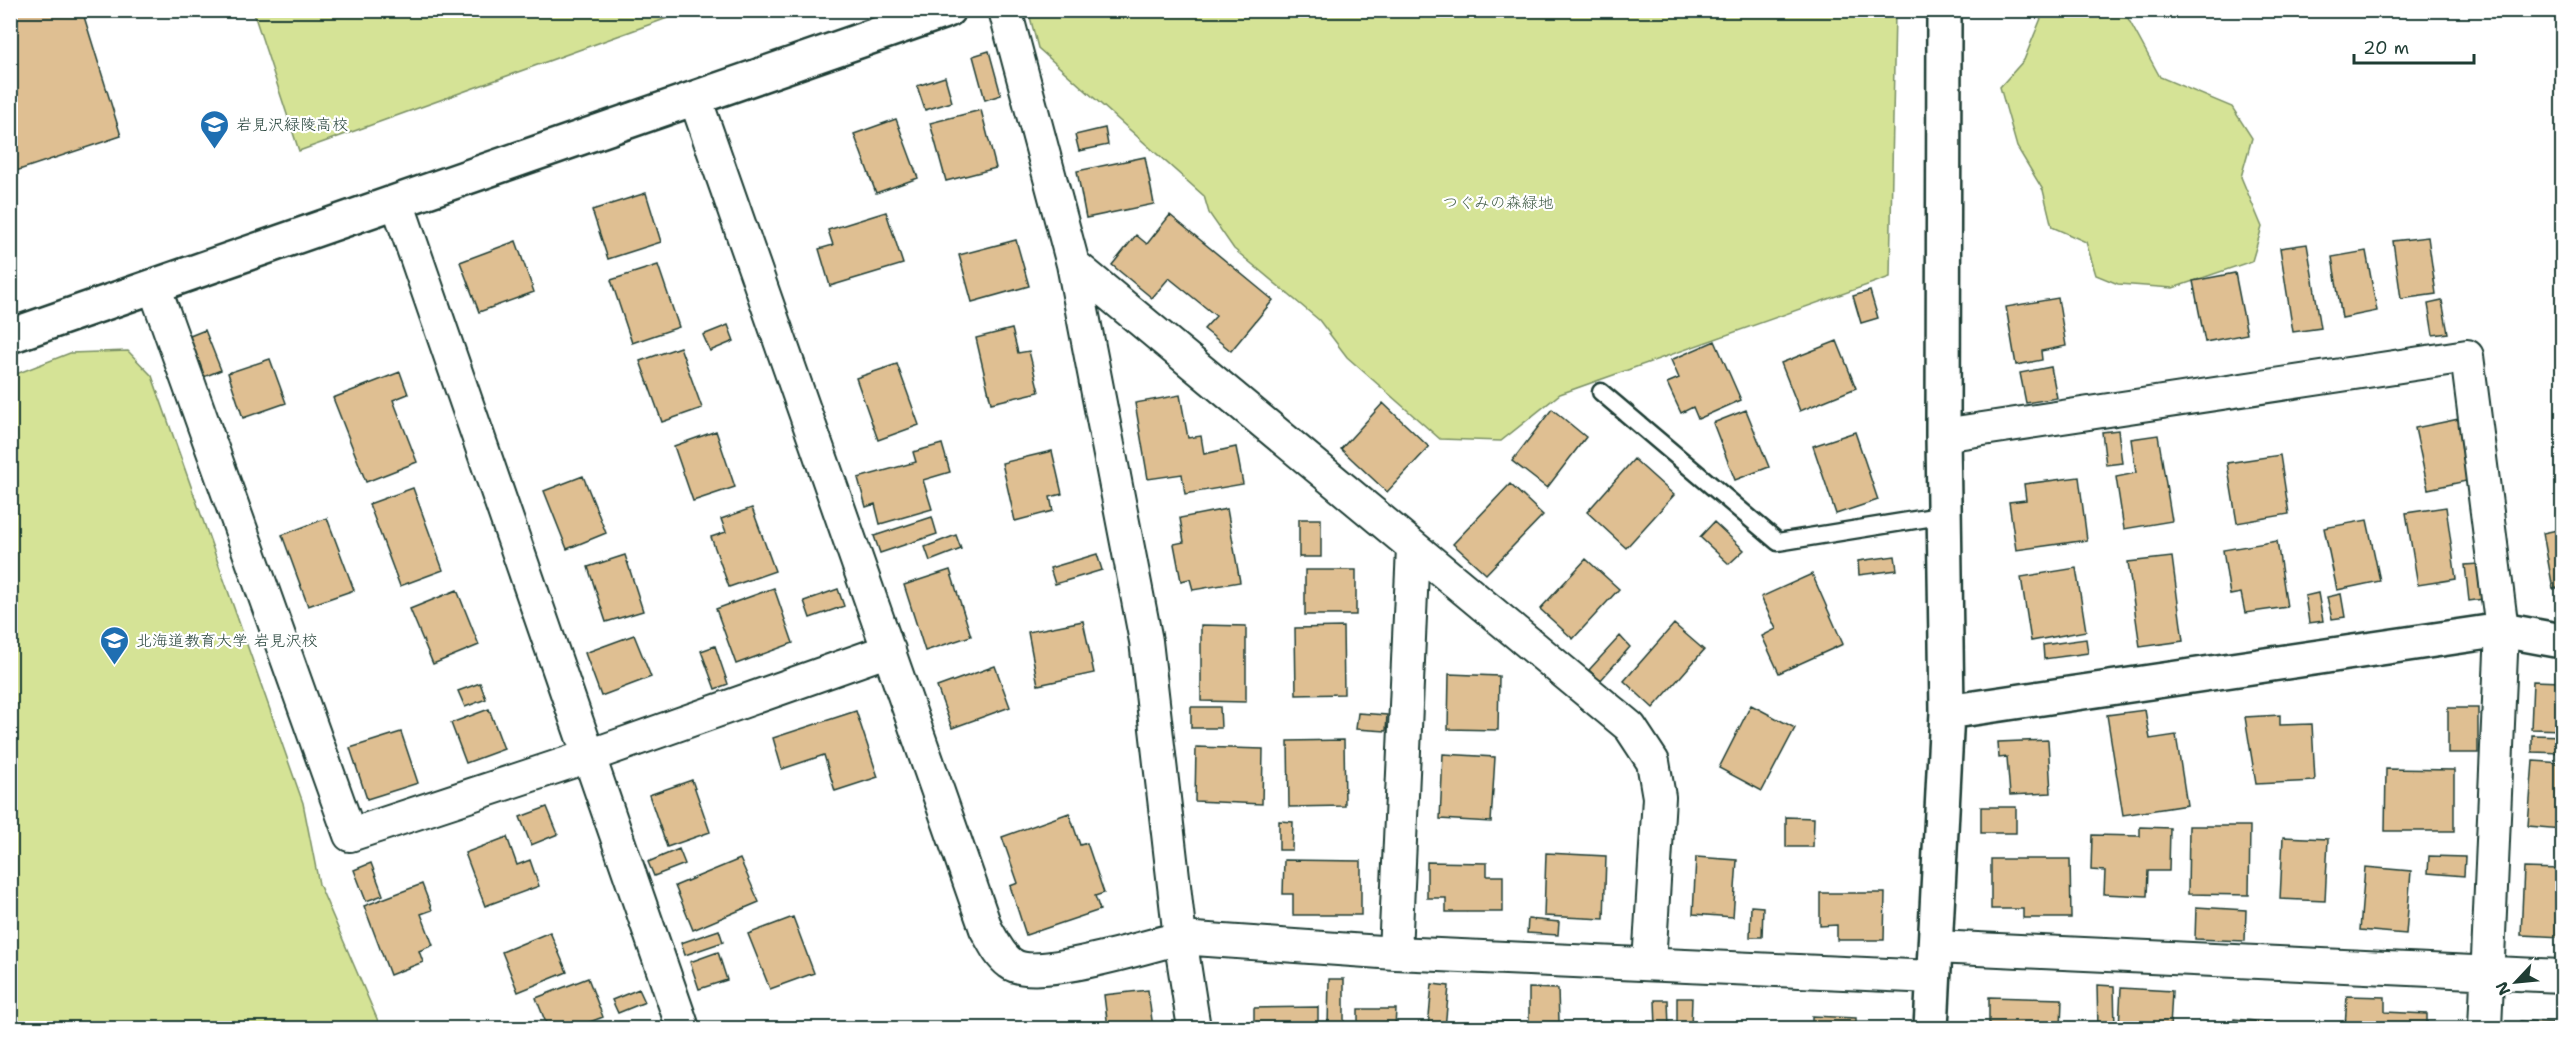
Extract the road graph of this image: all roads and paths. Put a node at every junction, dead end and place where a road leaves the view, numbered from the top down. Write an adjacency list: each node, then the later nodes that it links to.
1 (948, 10): 4 (street)
2 (1005, 10): 6 (street)
3 (1944, 10): 10 (street)
4 (695, 98): 5 (street); 15 (street)
5 (397, 202): 7 (street); 17 (street)
6 (1073, 264): 12 (street); 18 (street)
7 (154, 286): 8 (street); 17 (street)
8 (10, 336)
9 (1601, 392): 11 (lane)
10 (1943, 435): 11 (street); 13 (street)
11 (1946, 515): 16 (street)
12 (1413, 548): 19 (street); 21 (street)
13 (2502, 630): 14 (street); 16 (street); 22 (street)
14 (2562, 642)
15 (889, 650): 17 (street); 18 (street)
16 (1947, 712): 20 (street)
17 (589, 756): 24 (street)
18 (1180, 938): 19 (street); 25 (street)
19 (1395, 953): 21 (street)
20 (1934, 962): 21 (street); 22 (street); 26 (street)
21 (1649, 964)
22 (2487, 972): 23 (street); 27 (street)
23 (2562, 976)
24 (683, 1029)
25 (1194, 1029)
26 (1931, 1029)
27 (2485, 1029)

